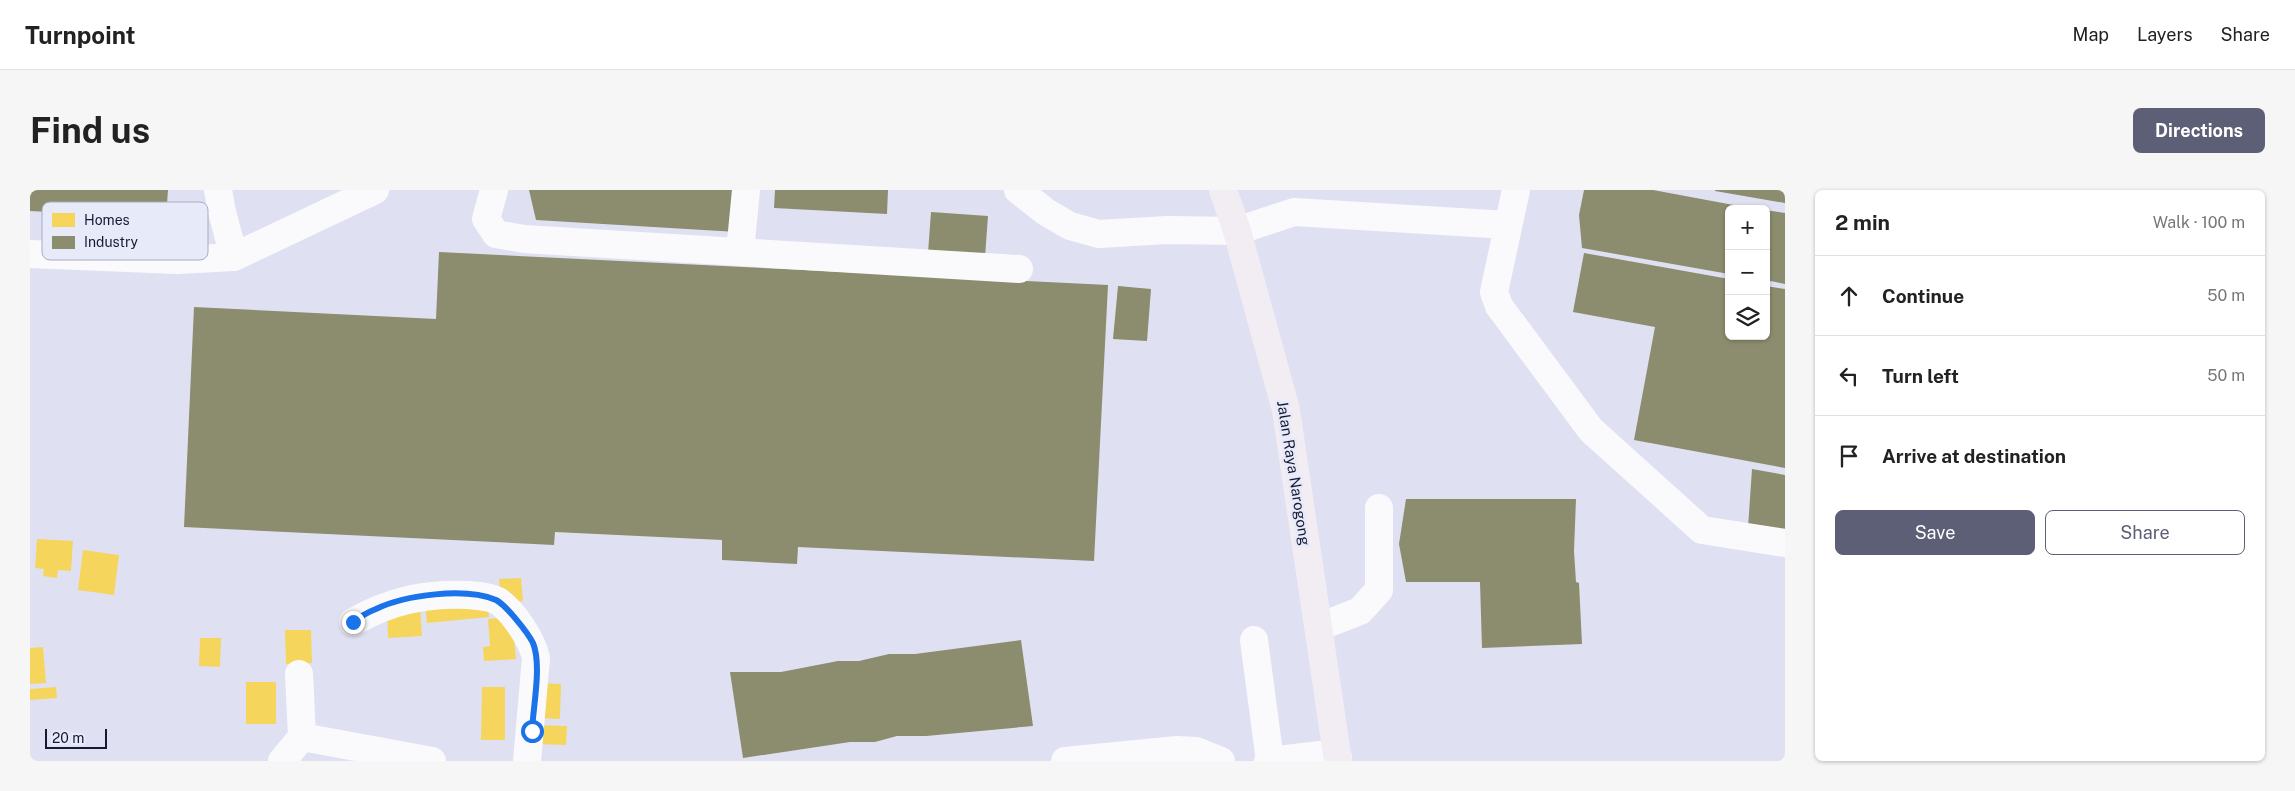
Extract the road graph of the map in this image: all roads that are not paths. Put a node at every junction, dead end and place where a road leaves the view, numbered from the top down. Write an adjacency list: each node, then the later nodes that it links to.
1 (218, 190): 11 (street)
2 (375, 190): 11 (street)
3 (494, 190): 10 (street)
4 (746, 190): 10 (street)
5 (1018, 190): 9 (street)
6 (1223, 190): 9 (main road, Jalan Raya Narogong)
7 (1516, 190): 8 (street)
8 (1508, 225): 9 (street); 15 (street)
9 (1237, 231): 17 (main road, Jalan Raya Narogong)
10 (740, 252): 13 (street)
11 (234, 257): 12 (street)
12 (208, 258)
13 (1019, 269)
14 (1380, 508): 17 (street)
15 (1785, 543)
16 (353, 622): 24 (street)
17 (1319, 627): 21 (main road, Jalan Raya Narogong)
18 (1254, 640): 27 (street)
19 (299, 674): 20 (street)
20 (302, 737): 22 (street); 23 (street)
21 (1338, 759): 27 (street)
22 (282, 761)
23 (432, 761)
24 (527, 761)
25 (1065, 761): 26 (street)
26 (1221, 761)
27 (1269, 761)

